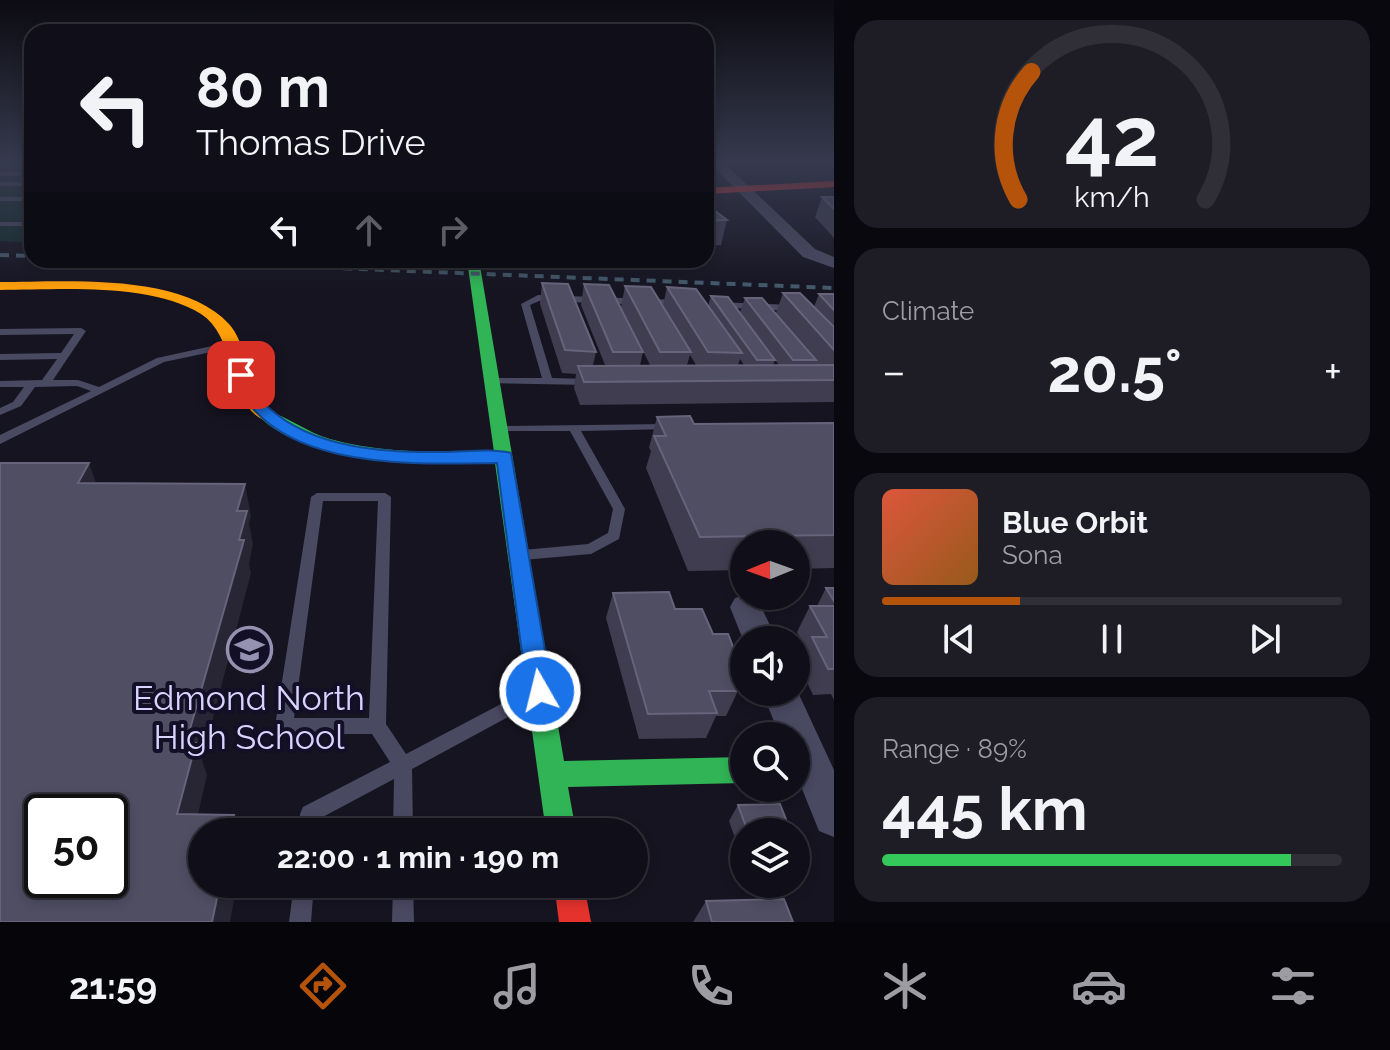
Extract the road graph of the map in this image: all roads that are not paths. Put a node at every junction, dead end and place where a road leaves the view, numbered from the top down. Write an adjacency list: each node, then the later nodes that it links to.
1 (758, 204): 4 (street)
2 (0, 224): 3 (lane)
3 (24, 224)
4 (830, 263)
5 (474, 268): 22 (main road)
6 (0, 286): 19 (main road)
7 (570, 299): 8 (lane); 13 (lane); 23 (lane)
8 (610, 301): 9 (lane); 14 (lane)
9 (651, 302): 10 (lane); 15 (lane)
10 (727, 305): 11 (lane); 17 (lane)
11 (761, 306): 12 (lane); 16 (lane)
12 (803, 312)
13 (576, 313)
14 (616, 314)
15 (659, 316)
16 (770, 317)
17 (736, 318)
18 (0, 332): 20 (lane)
19 (235, 344): 28 (lane); 34 (main road)
20 (64, 356): 21 (lane); 27 (lane)
21 (0, 357)
22 (492, 381): 23 (lane); 31 (main road)
23 (548, 382): 24 (lane)
24 (603, 382)
25 (0, 384): 26 (lane)
26 (32, 384): 27 (lane); 29 (lane)
27 (45, 384): 28 (lane)
28 (99, 390): 33 (lane)
29 (0, 412)
30 (681, 427): 32 (lane)
31 (500, 428): 32 (lane); 34 (main road)
32 (574, 428): 35 (lane)
33 (2, 441)
34 (505, 457): 35 (main road)
35 (519, 555): 36 (main road)
36 (540, 691): 39 (lane); 42 (main road)
37 (786, 706): 40 (street)
38 (377, 726): 38 (lane); 39 (lane)
39 (403, 765): 44 (lane); 45 (lane)
40 (814, 769): 43 (street)
41 (730, 770): 42 (main road)
42 (553, 774): 46 (main road)
43 (834, 816)
44 (310, 818)
45 (403, 818)
46 (559, 818)
47 (303, 898): 50 (lane)
48 (403, 898): 51 (lane)
49 (571, 898): 52 (main road)
50 (300, 922)
51 (403, 922)
52 (575, 922)

